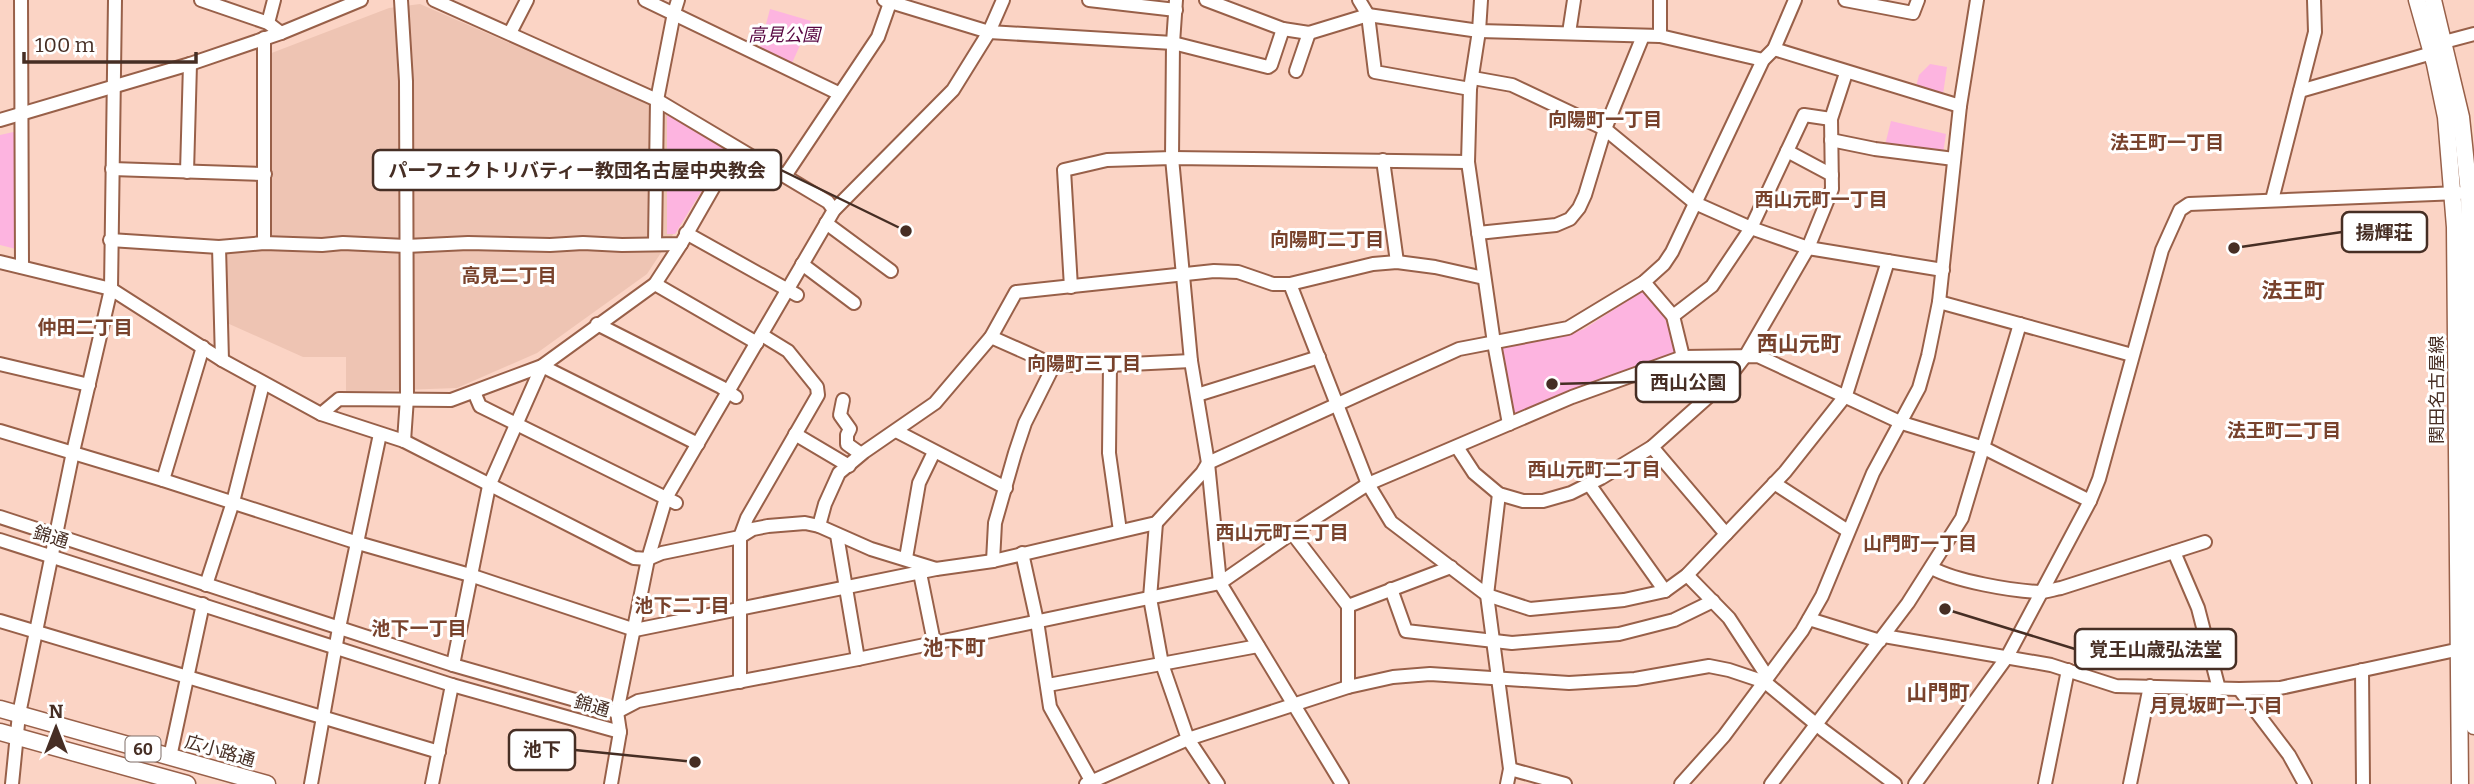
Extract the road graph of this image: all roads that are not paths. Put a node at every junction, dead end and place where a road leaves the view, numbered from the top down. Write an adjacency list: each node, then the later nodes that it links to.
1 (21, 0): 54 (street)
2 (116, 0): 49 (street)
3 (201, 0): 29 (street)
4 (274, 0): 29 (street)
5 (361, 0): 33 (street)
6 (401, 0): 82 (street)
7 (434, 0): 34 (street)
8 (527, 0): 34 (street)
9 (645, 0): 27 (street)
10 (678, 0): 27 (street)
11 (1003, 0): 32 (street)
12 (1089, 0): 26 (street)
13 (1206, 0): 30 (street)
14 (1359, 0): 28 (street)
15 (1481, 0): 31 (street)
16 (1574, 0): 36 (street)
17 (1660, 0): 39 (street)
18 (1795, 0): 43 (street)
19 (1845, 0): 20 (street)
20 (1918, 0)
21 (2314, 0): 50 (street)
22 (2417, 0): 42 (main road, 関田名古屋線)
23 (2433, 0): 42 (main road, 関田名古屋線)
24 (889, 1): 32 (street); 51 (street)
25 (1974, 1): 53 (street)
26 (1176, 5): 41 (street)
27 (674, 13): 51 (street); 52 (street)
28 (1368, 15): 31 (street); 35 (street); 48 (street)
29 (268, 23): 33 (street)
30 (1283, 29): 35 (street); 41 (street)
31 (1479, 31): 36 (street); 48 (street)
32 (989, 32): 41 (street); 74 (street)
33 (281, 33): 40 (street)
34 (510, 33): 52 (street)
35 (1309, 33): 46 (street)
36 (1569, 33): 38 (street)
37 (2474, 34): 42 (street)
38 (1643, 36): 39 (street); 57 (street)
39 (1660, 36): 44 (street)
40 (264, 38): 45 (street); 67 (street)
41 (1173, 43): 61 (street)
42 (2438, 48): 50 (street); 70 (main road, 関田名古屋線); 71 (main road, 関田名古屋線)
43 (1774, 49): 44 (street); 47 (street)
44 (1763, 60): 73 (street)
45 (190, 64): 49 (street); 66 (street)
46 (1296, 71)
47 (1846, 73): 53 (street); 56 (street)
48 (1471, 83): 57 (street); 64 (street)
49 (114, 87): 54 (street); 65 (street)
50 (2300, 91): 72 (street)
51 (838, 93): 69 (street)
52 (657, 100): 59 (street); 81 (street)
53 (1960, 106): 62 (street)
54 (23, 113): 55 (street); 89 (street)
55 (0, 120)
56 (1831, 120): 58 (street); 60 (street)
57 (1605, 129): 73 (street); 77 (street)
58 (1831, 140): 62 (street); 68 (street)
59 (736, 148): 69 (street); 78 (street)
60 (1787, 151): 68 (street); 76 (street)
61 (1172, 158): 63 (street); 92 (street); 97 (street)
62 (1954, 159): 90 (street)
63 (1383, 160): 64 (street); 87 (street)
64 (1468, 162): 77 (street)
65 (112, 169): 66 (street); 79 (street)
66 (187, 172): 67 (street)
67 (265, 174): 80 (street)
68 (1832, 175): 84 (street)
69 (785, 176): 74 (street)
70 (2452, 193): 71 (street); 72 (street); 204 (main road, 関田名古屋線)
71 (2472, 193): 204 (main road, 関田名古屋線)
72 (2273, 200): 110 (street)
73 (1695, 203): 76 (street); 94 (street)
74 (834, 210): 75 (street)
75 (826, 223): 88 (street); 91 (street)
76 (1751, 228): 84 (street); 102 (street)
77 (1478, 233): 93 (street)
78 (683, 239): 81 (street); 95 (street); 99 (street)
79 (110, 240): 83 (street); 98 (street)
80 (264, 243): 82 (street); 83 (street)
81 (655, 243): 82 (street)
82 (406, 246): 125 (street)
83 (219, 247): 113 (street)
84 (1808, 248): 85 (street); 109 (street)
85 (1888, 261): 90 (street); 124 (street)
86 (0, 262): 89 (street)
87 (1397, 262): 93 (street); 96 (street)
88 (802, 264): 99 (street); 101 (street)
89 (22, 267): 98 (street)
90 (1943, 270): 100 (street)
91 (891, 271)
92 (1182, 275): 96 (street); 97 (street); 114 (street)
93 (1484, 278): 107 (street)
94 (1644, 282): 102 (street); 107 (street)
95 (655, 284): 103 (street); 106 (street)
96 (1290, 285): 111 (street)
97 (1071, 287): 105 (street)
98 (111, 289): 108 (street); 120 (street)
99 (792, 292): 106 (street)
100 (1939, 302): 104 (street); 130 (street)
101 (854, 303)
102 (1672, 316): 112 (street)
103 (597, 324): 118 (street); 122 (street)
104 (2020, 324): 110 (street); 140 (street)
105 (991, 337): 116 (street); 133 (street)
106 (759, 339): 122 (street); 135 (street)
107 (1494, 343): 127 (street); 131 (street)
108 (203, 347): 113 (street); 146 (street)
109 (1746, 355): 112 (street); 124 (street); 139 (street)
110 (2132, 355): 153 (street)
111 (1319, 357): 123 (street); 127 (street)
112 (1683, 357): 131 (street)
113 (222, 360): 119 (street)
114 (1191, 361): 117 (street); 123 (street)
115 (0, 364): 120 (street)
116 (1054, 365): 117 (street); 151 (street)
117 (1110, 365): 159 (street)
118 (542, 366): 121 (street); 129 (street); 137 (street)
119 (263, 384): 128 (street); 155 (street)
120 (89, 385): 141 (street)
121 (474, 392): 125 (street); 129 (street)
122 (733, 395): 137 (street)
123 (1196, 395): 144 (street)
124 (1846, 395): 130 (street); 147 (street)
125 (407, 398): 128 (street); 136 (street)
126 (842, 400): 143 (street)
127 (1337, 403): 144 (street); 148 (street)
128 (321, 414): 134 (street)
129 (518, 423): 150 (street); 154 (street)
130 (1902, 423): 140 (street); 160 (street)
131 (1509, 424): 138 (street)
132 (0, 431): 141 (street)
133 (896, 431): 142 (street); 143 (street)
134 (380, 434): 136 (street); 168 (street)
135 (794, 434): 145 (street); 165 (street)
136 (404, 441): 150 (street)
137 (698, 444): 154 (street)
138 (1457, 447): 148 (street); 152 (street)
139 (1652, 447): 149 (street); 162 (street)
140 (1984, 448): 153 (street); 176 (street)
141 (73, 452): 146 (street); 163 (street)
142 (934, 452): 151 (street); 172 (street)
143 (861, 454): 145 (street)
144 (1208, 463): 157 (street); 181 (street)
145 (849, 466): 158 (street)
146 (163, 480): 155 (street)
147 (1774, 483): 160 (street); 162 (street)
148 (1368, 484): 161 (street); 175 (street)
149 (1589, 484): 152 (street); 185 (street)
150 (488, 486): 173 (street); 179 (street)
151 (1006, 488): 174 (street)
152 (1499, 494): 187 (street)
153 (2090, 500): 186 (street)
154 (671, 501): 173 (street)
155 (233, 502): 168 (street); 182 (street)
156 (0, 517): 163 (street, 錦通)
157 (1156, 523): 159 (street); 188 (street)
158 (818, 526): 164 (street); 165 (street)
159 (1120, 530): 170 (street)
160 (1848, 531): 193 (street)
161 (1292, 533): 181 (street); 191 (street)
162 (1726, 534): 180 (street)
163 (57, 535): 171 (street); 182 (street, 錦通)
164 (837, 535): 172 (street); 183 (street)
165 (740, 537): 173 (street); 192 (street)
166 (0, 540): 171 (street, 錦通)
167 (2205, 542): 169 (street)
168 (358, 543): 179 (street); 196 (street)
169 (2174, 552): 186 (street); 220 (street)
170 (1022, 554): 174 (street); 195 (street)
171 (52, 555): 190 (street, 錦通); 198 (street)
172 (906, 558): 177 (street)
173 (648, 559): 197 (street)
174 (993, 561): 177 (street)
175 (1451, 567): 184 (street); 187 (street)
176 (1932, 568): 186 (street); 199 (street)
177 (936, 569): 178 (street)
178 (920, 573): 183 (street); 201 (street)
179 (470, 575): 197 (street); 208 (street)
180 (1687, 575): 185 (street); 189 (street)
181 (1220, 583): 188 (street); 203 (street)
182 (206, 585): 196 (street, 錦通)
183 (845, 588): 192 (street); 206 (street)
184 (1391, 589): 191 (street); 200 (street)
185 (1665, 591): 187 (street)
186 (2041, 592): 205 (street)
187 (1487, 595): 200 (street)
188 (1150, 598): 195 (street); 207 (street)
189 (1713, 601): 200 (street); 214 (street)
190 (203, 604): 202 (street, 錦通); 211 (street)
191 (1348, 606): 218 (street)
192 (741, 610): 197 (street); 213 (street)
193 (1810, 619): 199 (street); 214 (street)
194 (0, 621): 198 (street)
195 (1037, 621): 201 (street); 216 (street)
196 (339, 628): 202 (street); 208 (street, 錦通)
197 (635, 630): 219 (street)
198 (37, 632): 211 (street); 226 (street)
199 (1882, 638): 205 (street); 228 (street)
200 (1493, 641): 212 (street)
201 (934, 642): 206 (street)
202 (337, 646): 215 (street, 錦通); 227 (street)
203 (1258, 646): 207 (street); 223 (street)
204 (2469, 647): 210 (street); 229 (main road, 関田名古屋線); 258 (main road, 関田名古屋線)
205 (2007, 657): 209 (street); 253 (street)
206 (858, 659): 213 (street)
207 (1162, 664): 216 (street); 233 (street)
208 (453, 665): 225 (street, 錦通)
209 (2068, 670): 217 (street); 254 (street)
210 (2362, 670): 221 (street); 257 (street)
211 (188, 677): 227 (street); 235 (street)
212 (1498, 678): 214 (street); 218 (street); 236 (street)
213 (740, 682): 222 (street)
214 (1765, 682): 228 (street); 249 (street)
215 (452, 685): 231 (street, 錦通); 234 (street)
216 (1048, 685): 239 (street)
217 (2150, 686): 220 (street); 255 (street)
218 (1348, 687): 223 (street)
219 (622, 688): 222 (street); 225 (street)
220 (2219, 688): 221 (street)
221 (2239, 689): 256 (street)
222 (638, 701): 225 (street, 錦通); 231 (street, 錦通)
223 (1293, 704): 233 (street); 246 (street)
224 (0, 709): 226 (main road, 広小路通 / 60)
225 (617, 712): 231 (street)
226 (19, 714): 232 (street); 235 (main road, 広小路通 / 60)
227 (324, 719): 234 (street); 242 (street)
228 (1817, 724): 237 (street); 250 (street)
229 (2474, 726)
230 (0, 732): 232 (main road, 60)
231 (620, 732): 244 (street)
232 (18, 738): 238 (main road, 60); 240 (street)
233 (1188, 739): 239 (street); 245 (street)
234 (439, 752): 243 (street)
235 (170, 757): 241 (main road, 広小路通 / 60)
236 (1510, 769): 247 (street); 248 (street)
237 (1879, 773): 251 (street); 252 (street)
238 (177, 783)
239 (1090, 783)
240 (12, 784)
241 (267, 784)
242 (311, 784)
243 (432, 784)
244 (611, 784)
245 (1218, 784)
246 (1342, 784)
247 (1507, 784)
248 (1565, 784)
249 (1681, 784)
250 (1772, 784)
251 (1871, 784)
252 (1895, 784)
253 (1915, 784)
254 (2045, 784)
255 (2130, 784)
256 (2305, 784)
257 (2363, 784)
258 (2460, 784)

